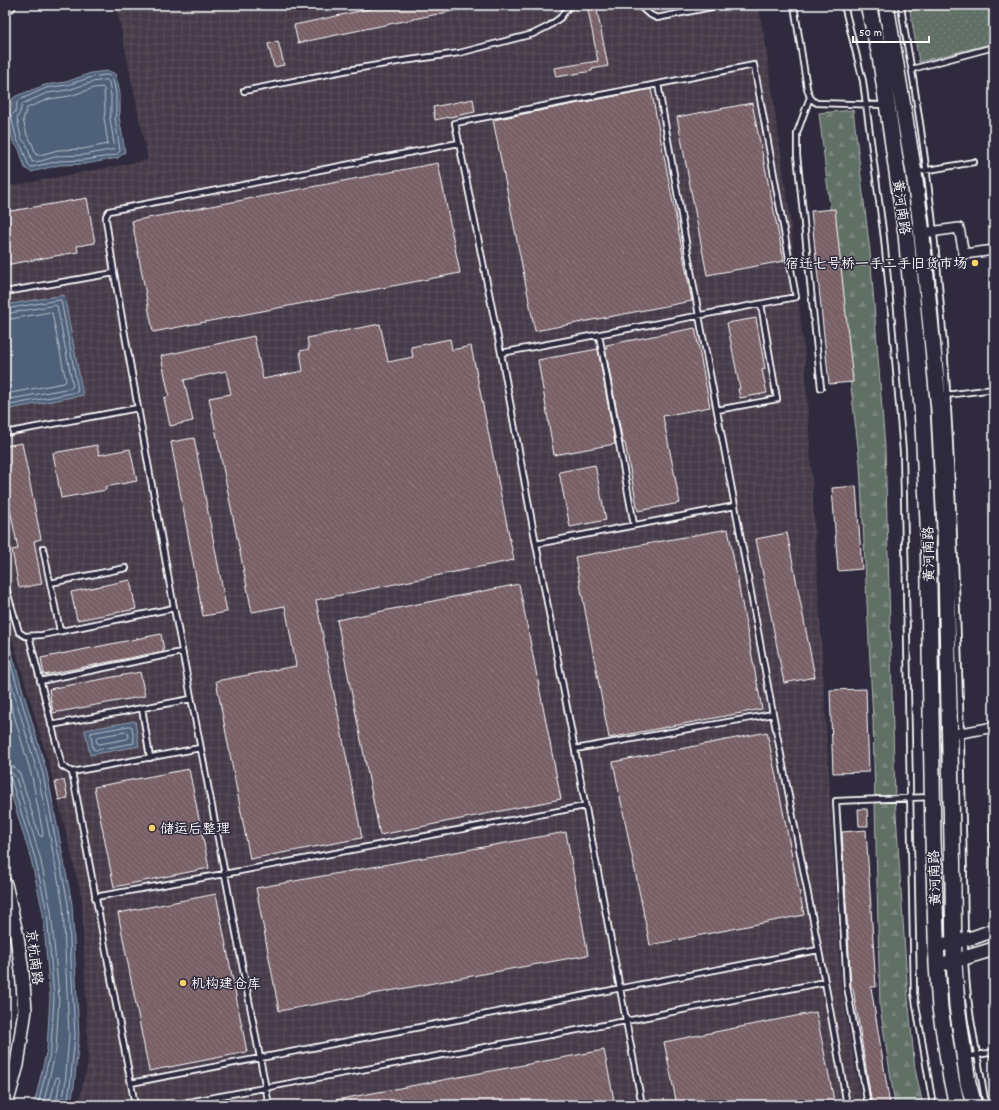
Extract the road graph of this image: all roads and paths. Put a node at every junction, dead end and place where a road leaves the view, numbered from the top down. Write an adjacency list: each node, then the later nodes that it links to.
1 (8, 5): 10 (main road)
2 (570, 5): 14 (lane)
3 (640, 5): 4 (lane)
4 (721, 5)
5 (794, 5): 15 (lane)
6 (844, 5): 16 (lane)
7 (868, 5): 17 (main road, 黄河南路)
8 (886, 5): 20 (main road, 黄河南路)
9 (901, 5): 12 (lane)
10 (5, 6)
11 (994, 47): 12 (lane)
12 (912, 69): 20 (lane)
13 (658, 84): 18 (lane); 25 (lane); 26 (lane)
14 (244, 91)
15 (810, 97): 16 (lane); 29 (lane)
16 (866, 104): 17 (lane); 58 (lane)
17 (888, 105): 57 (main road, 黄河南路)
18 (459, 143): 23 (lane); 28 (lane)
19 (974, 162): 20 (lane)
20 (920, 172): 21 (main road, 黄河南路)
21 (928, 232): 22 (street); 31 (main road, 黄河南路)
22 (994, 250)
23 (114, 273): 24 (lane); 32 (lane)
24 (5, 292)
25 (761, 304): 26 (lane); 33 (lane)
26 (699, 316): 27 (lane); 33 (lane)
27 (599, 335): 28 (lane); 36 (lane)
28 (501, 353): 37 (lane)
29 (821, 388)
30 (994, 389): 31 (lane)
31 (943, 395): 52 (main road, 黄河南路)
32 (138, 408): 34 (lane); 42 (lane)
33 (717, 410): 35 (lane)
34 (5, 434)
35 (735, 506): 36 (lane); 49 (lane)
36 (634, 525): 37 (lane)
37 (536, 544): 54 (lane)
38 (43, 548): 40 (lane)
39 (126, 568): 40 (lane)
40 (50, 583): 43 (lane)
41 (5, 585): 44 (lane)
42 (174, 608): 43 (lane); 45 (lane)
43 (60, 631): 44 (lane)
44 (29, 636): 46 (lane)
45 (182, 652): 46 (lane); 47 (lane)
46 (40, 681): 50 (lane)
47 (191, 699): 48 (lane); 53 (lane)
48 (142, 708): 50 (lane); 55 (lane)
49 (773, 714): 54 (lane); 67 (lane)
50 (51, 725): 56 (lane)
51 (994, 727): 52 (street)
52 (955, 734): 64 (main road, 黄河南路)
53 (200, 748): 55 (lane); 60 (lane)
54 (575, 749): 59 (lane)
55 (150, 758): 56 (lane)
56 (72, 772): 62 (lane)
57 (932, 797): 58 (lane); 65 (main road, 黄河南路)
58 (910, 798): 84 (lane); 85 (lane)
59 (585, 806): 60 (lane); 71 (lane)
60 (224, 874): 62 (lane); 75 (lane)
61 (5, 884): 78 (street, 京杭南路)
62 (95, 897): 76 (lane)
63 (994, 930): 64 (street)
64 (960, 941): 65 (street); 68 (main road, 黄河南路)
65 (937, 946): 69 (main road, 黄河南路)
66 (994, 949): 68 (street)
67 (818, 950): 70 (lane); 71 (lane)
68 (959, 959): 69 (street); 74 (main road, 黄河南路)
69 (937, 965): 86 (main road, 黄河南路)
70 (824, 982): 72 (lane); 83 (lane)
71 (620, 988): 72 (lane); 75 (lane)
72 (626, 1021): 77 (lane); 82 (lane)
73 (994, 1052): 74 (lane)
74 (971, 1056): 87 (main road, 黄河南路); 88 (lane)
75 (259, 1058): 76 (lane); 77 (lane)
76 (131, 1083): 79 (lane)
77 (265, 1088): 80 (lane); 81 (lane)
78 (6, 1105)
79 (135, 1105)
80 (172, 1105)
81 (269, 1105)
82 (642, 1105)
83 (847, 1105)
84 (868, 1105)
85 (932, 1105)
86 (957, 1105)
87 (974, 1105)
88 (986, 1105)

